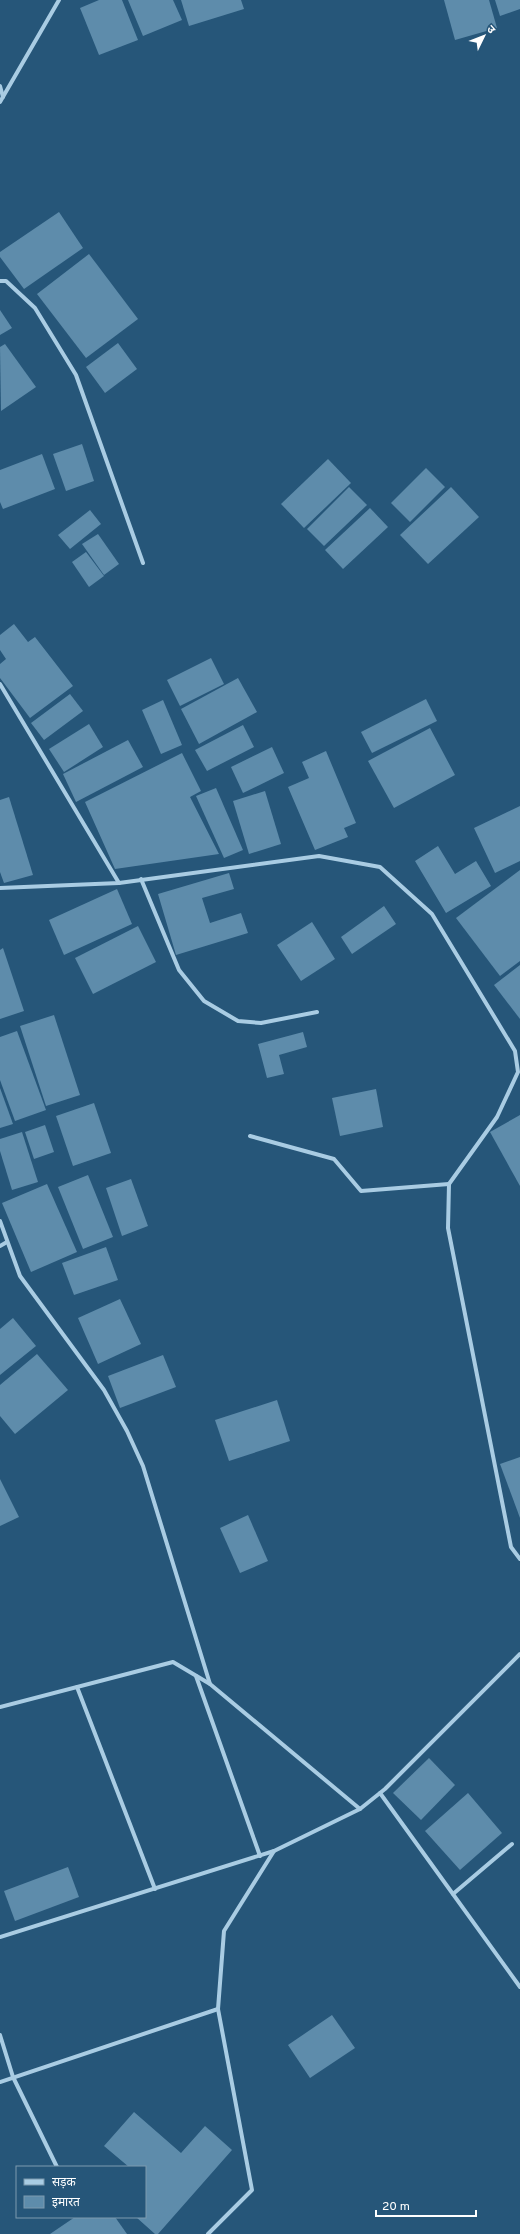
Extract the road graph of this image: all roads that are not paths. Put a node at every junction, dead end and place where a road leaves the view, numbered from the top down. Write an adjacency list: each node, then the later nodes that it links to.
1 (59, 0): 3 (street)
2 (0, 86): 3 (street)
3 (3, 98): 4 (street)
4 (0, 102)
5 (0, 281): 6 (street)
6 (143, 563)
7 (0, 684): 9 (street)
8 (141, 879): 9 (street); 11 (street); 12 (street)
9 (119, 883): 10 (street)
10 (0, 888)
11 (317, 1012)
12 (518, 1051): 13 (street)
13 (519, 1072): 15 (street)
14 (250, 1136): 15 (street)
15 (449, 1184): 19 (street)
16 (0, 1221): 17 (street)
17 (7, 1242): 18 (street); 22 (street)
18 (0, 1246)
19 (520, 1559)
20 (520, 1654): 25 (street)
21 (196, 1675): 22 (street); 23 (street); 29 (street)
22 (210, 1684): 26 (street)
23 (77, 1687): 24 (street); 30 (street)
24 (0, 1707)
25 (380, 1793): 26 (street); 31 (street)
26 (360, 1809): 28 (street)
27 (512, 1844): 31 (street)
28 (274, 1851): 29 (street); 34 (street)
29 (260, 1856): 30 (street)
30 (155, 1889): 32 (street)
31 (453, 1894): 33 (street)
32 (0, 1937)
33 (520, 1987)
34 (218, 2009): 36 (street); 39 (street)
35 (0, 2035): 36 (street)
36 (13, 2077): 37 (street); 38 (street)
37 (0, 2082)
38 (57, 2166)
39 (208, 2234)

